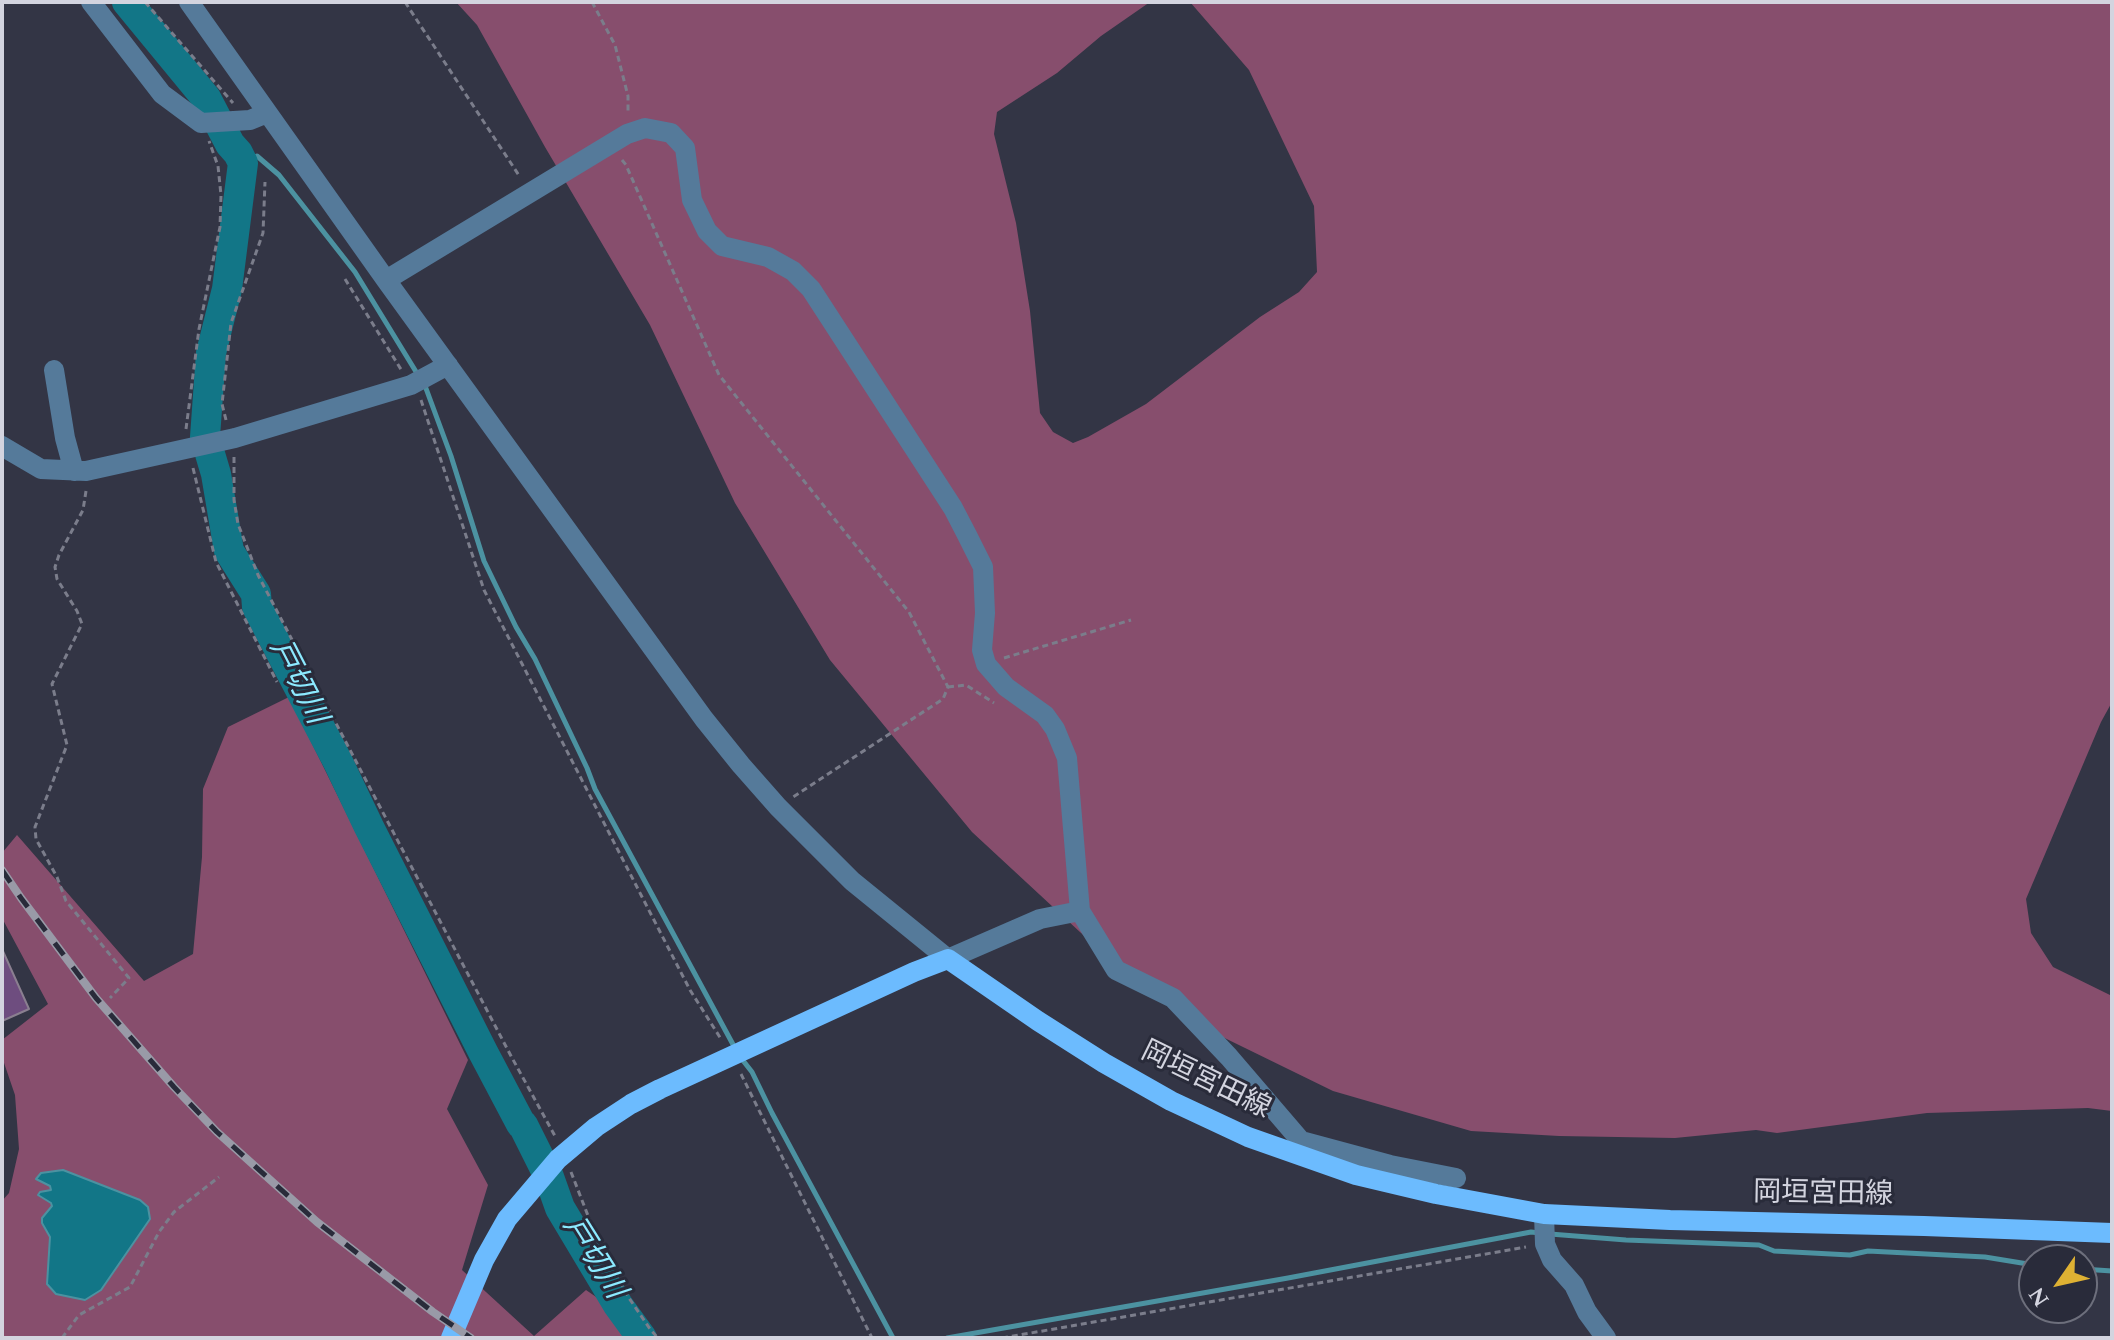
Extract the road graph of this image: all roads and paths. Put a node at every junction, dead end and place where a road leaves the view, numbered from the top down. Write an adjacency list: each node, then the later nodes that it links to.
1 (91, 2): 7 (street)
2 (145, 2): 6 (path)
3 (189, 2): 6 (street)
4 (405, 2): 11 (path)
5 (592, 2): 8 (path)
6 (259, 117): 7 (street); 13 (street)
7 (201, 123): 19 (path)
8 (627, 134): 9 (street); 22 (street)
9 (609, 146): 11 (street); 24 (path)
10 (265, 182): 17 (path)
11 (530, 194): 13 (street)
12 (345, 279): 16 (path)
13 (386, 280): 14 (street)
14 (448, 365): 16 (street); 24 (street)
15 (54, 370): 20 (street)
16 (411, 385): 17 (street); 28 (path)
17 (235, 438): 19 (street); 29 (path)
18 (2, 446): 20 (street)
19 (188, 447): 20 (street); 23 (path)
20 (80, 471): 27 (path)
21 (1131, 620): 22 (path)
22 (986, 664): 25 (street)
23 (277, 682)
24 (778, 807): 26 (street)
25 (1080, 911): 26 (street); 31 (street)
26 (948, 959): 28 (main road); 32 (main road, 岡垣宮田線)
27 (110, 998)
28 (732, 1056): 29 (main road); 38 (path)
29 (562, 1155): 36 (main road); 37 (path)
30 (219, 1177): 35 (path)
31 (1456, 1178)
32 (1544, 1214): 33 (main road, 岡垣宮田線); 34 (street)
33 (2112, 1233)
34 (1545, 1244): 39 (path); 40 (street)
35 (62, 1338)
36 (451, 1338)
37 (658, 1338)
38 (872, 1338)
39 (1002, 1338)
40 (1606, 1338)

